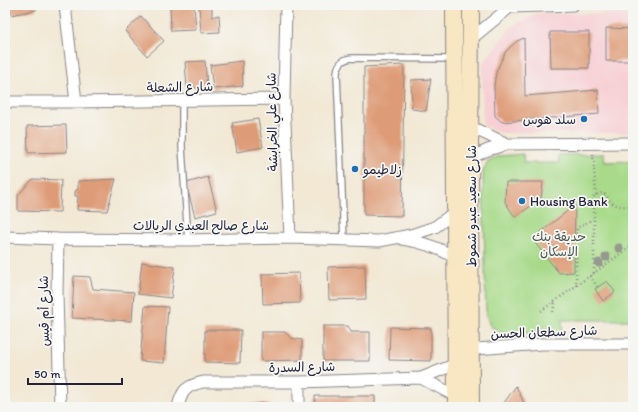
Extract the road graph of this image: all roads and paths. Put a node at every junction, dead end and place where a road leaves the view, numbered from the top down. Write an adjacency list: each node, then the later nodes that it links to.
1 (65, 5): 12 (street)
2 (286, 5): 9 (street, شارع علي الخرابشة)
3 (454, 5): 8 (main road, شارع سعيد عبدو شموط)
4 (471, 5): 7 (main road, شارع سعيد عبدو شموط)
5 (573, 5): 6 (street)
6 (506, 6): 7 (street)
7 (471, 39): 13 (main road, شارع سعيد عبدو شموط)
8 (454, 59): 20 (main road, شارع سعيد عبدو شموط); 26 (lane)
9 (284, 99): 10 (street, شارع الشعلة); 23 (street, شارع علي الخرابشة)
10 (182, 101): 12 (street, شارع الشعلة); 27 (lane)
11 (5, 102): 12 (street, شارع الشعلة)
12 (76, 102)
13 (471, 127): 15 (street); 17 (main road, شارع سعيد عبدو شموط)
14 (633, 143): 16 (street)
15 (507, 144): 16 (street); 17 (street)
16 (593, 144): 18 (path)
17 (470, 158): 38 (main road, شارع سعيد عبدو شموط)
18 (596, 195): 19 (path); 21 (path)
19 (633, 206)
20 (455, 212): 24 (street, شارع صالح العبدي الريالات); 29 (main road, شارع سعيد عبدو شموط)
21 (594, 219): 30 (path); 32 (path)
22 (5, 237): 25 (street, شارع صالح العبدي الريالات)
23 (290, 238): 26 (street, شارع صالح العبدي الريالات); 27 (street, شارع صالح العبدي الريالات)
24 (397, 238): 26 (street, شارع صالح العبدي الريالات); 29 (street, شارع صالح العبدي الريالات)
25 (58, 239): 27 (street, شارع صالح العبدي الريالات); 42 (street, شارع أم قيس)
26 (344, 239)
27 (188, 240)
28 (633, 245): 30 (path)
29 (456, 259): 38 (main road, شارع سعيد عبدو شموط)
30 (594, 273): 31 (path)
31 (590, 276): 32 (path); 33 (path)
32 (576, 286): 34 (path)
33 (598, 288)
34 (555, 301): 35 (path); 36 (path)
35 (541, 311)
36 (553, 312)
37 (633, 344): 38 (street, شارع سطعان الحسن)
38 (461, 354): 39 (street, شارع السدرة); 41 (main road, شارع سعيد عبدو شموط); 45 (main road, شارع سعيد عبدو شموط)
39 (421, 378): 40 (street, شارع السدرة); 41 (street, شارع السدرة)
40 (299, 382): 43 (street, شارع السدرة); 44 (street)
41 (456, 401)
42 (60, 407)
43 (178, 407)
44 (299, 407)
45 (471, 407)

